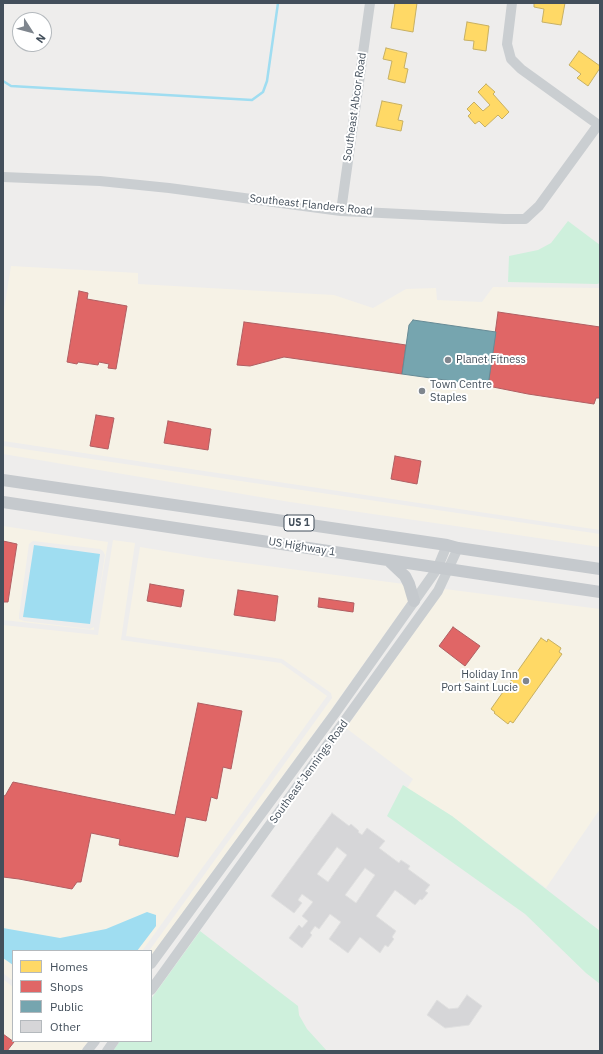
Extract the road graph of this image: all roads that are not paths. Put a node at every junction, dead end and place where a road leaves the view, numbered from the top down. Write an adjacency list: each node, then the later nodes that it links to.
1 (370, 3): 5 (street, Southeast Abcor Road)
2 (512, 3): 3 (street)
3 (599, 126): 5 (street, Southeast Flanders Road)
4 (3, 177): 5 (street, Southeast Flanders Road)
5 (341, 211)
6 (3, 480): 8 (main road, US Highway 1 / US 1)
7 (3, 502): 9 (main road, US Highway 1 / US 1)
8 (452, 546): 10 (street, Southeast Jennings Road); 11 (main road, US Highway 1 / US 1)
9 (388, 560): 10 (main road, US Highway 1 / US 1); 13 (main road)
10 (443, 569): 12 (main road, US Highway 1 / US 1); 13 (street, Southeast Jennings Road); 15 (street, Southeast Jennings Road)
11 (600, 569)
12 (600, 592)
13 (414, 601): 14 (street, Southeast Jennings Road)
14 (152, 963)
15 (152, 989)
16 (94, 1042): 18 (street)
17 (113, 1042): 19 (street)
18 (87, 1051)
19 (107, 1051)

